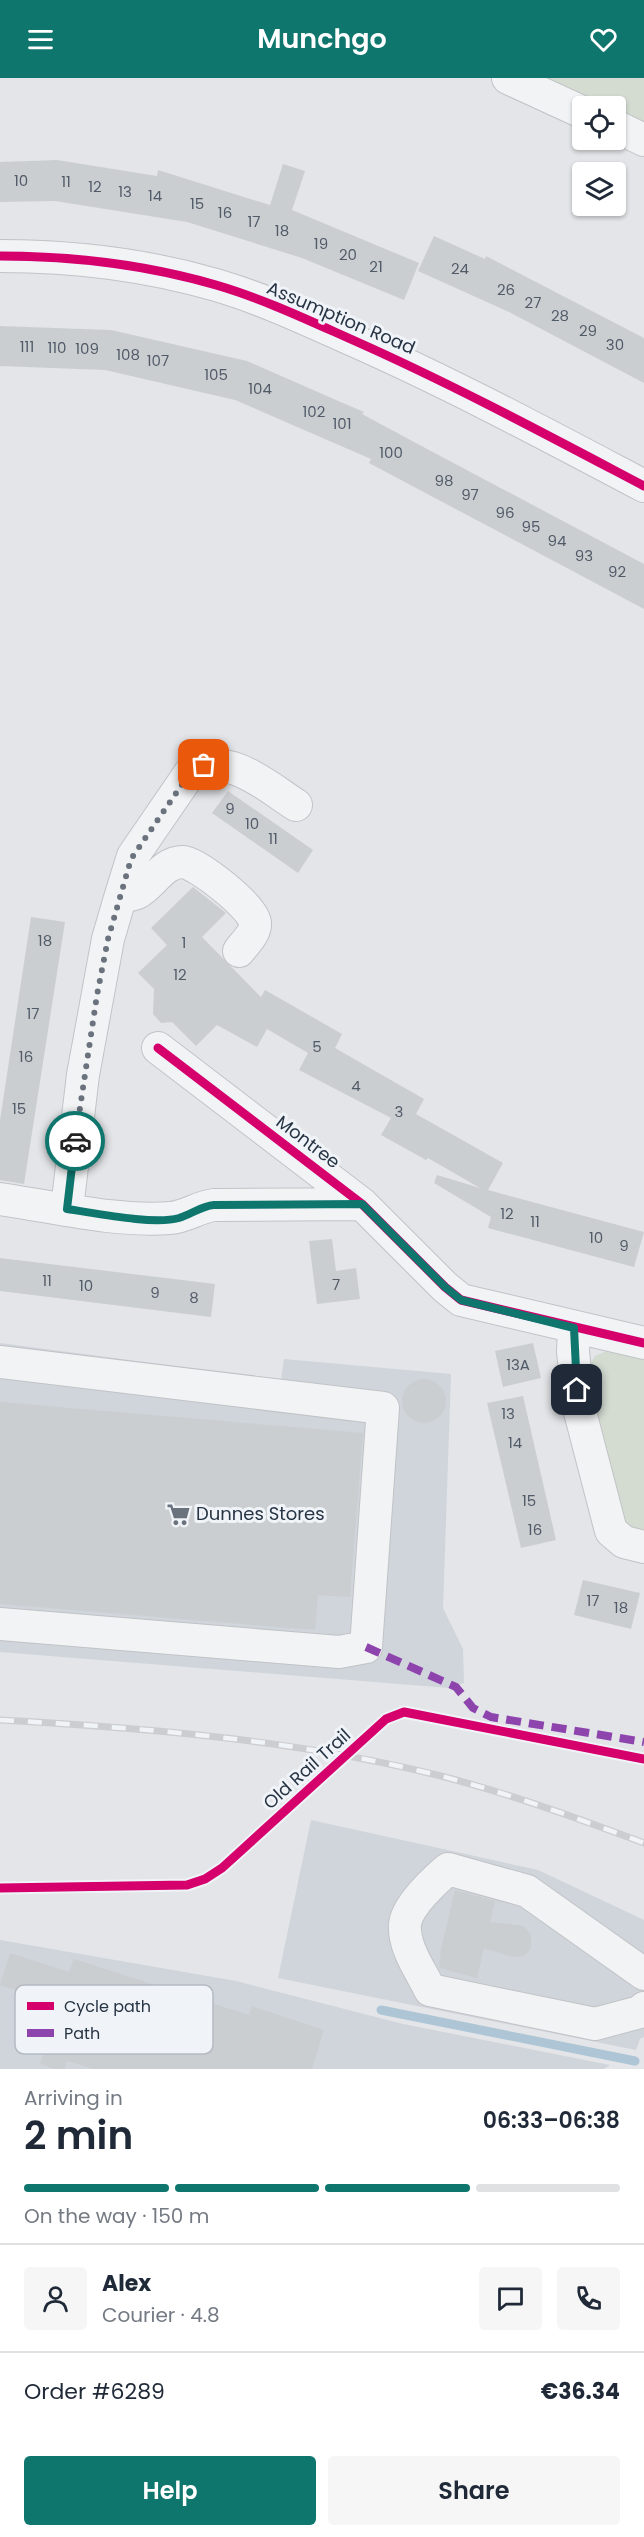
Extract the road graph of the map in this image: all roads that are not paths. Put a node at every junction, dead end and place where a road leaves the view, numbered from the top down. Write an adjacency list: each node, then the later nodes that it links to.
1 (508, 78): 2 (street)
2 (572, 107)
3 (626, 131): 4 (street)
4 (644, 140)
5 (0, 256): 6 (street, Assumption Road)
6 (644, 486)
7 (296, 805): 8 (street)
8 (120, 898): 9 (street); 13 (street)
9 (239, 951)
10 (158, 1048): 12 (street, Montree)
11 (0, 1199): 13 (street)
12 (362, 1204): 13 (street); 14 (street, Montree)
13 (67, 1209)
14 (574, 1328): 15 (street, Montree); 17 (street)
15 (644, 1343)
16 (0, 1362): 18 (street)
17 (644, 1547)
18 (0, 1624)
19 (644, 1974): 20 (street)
20 (644, 2008)

